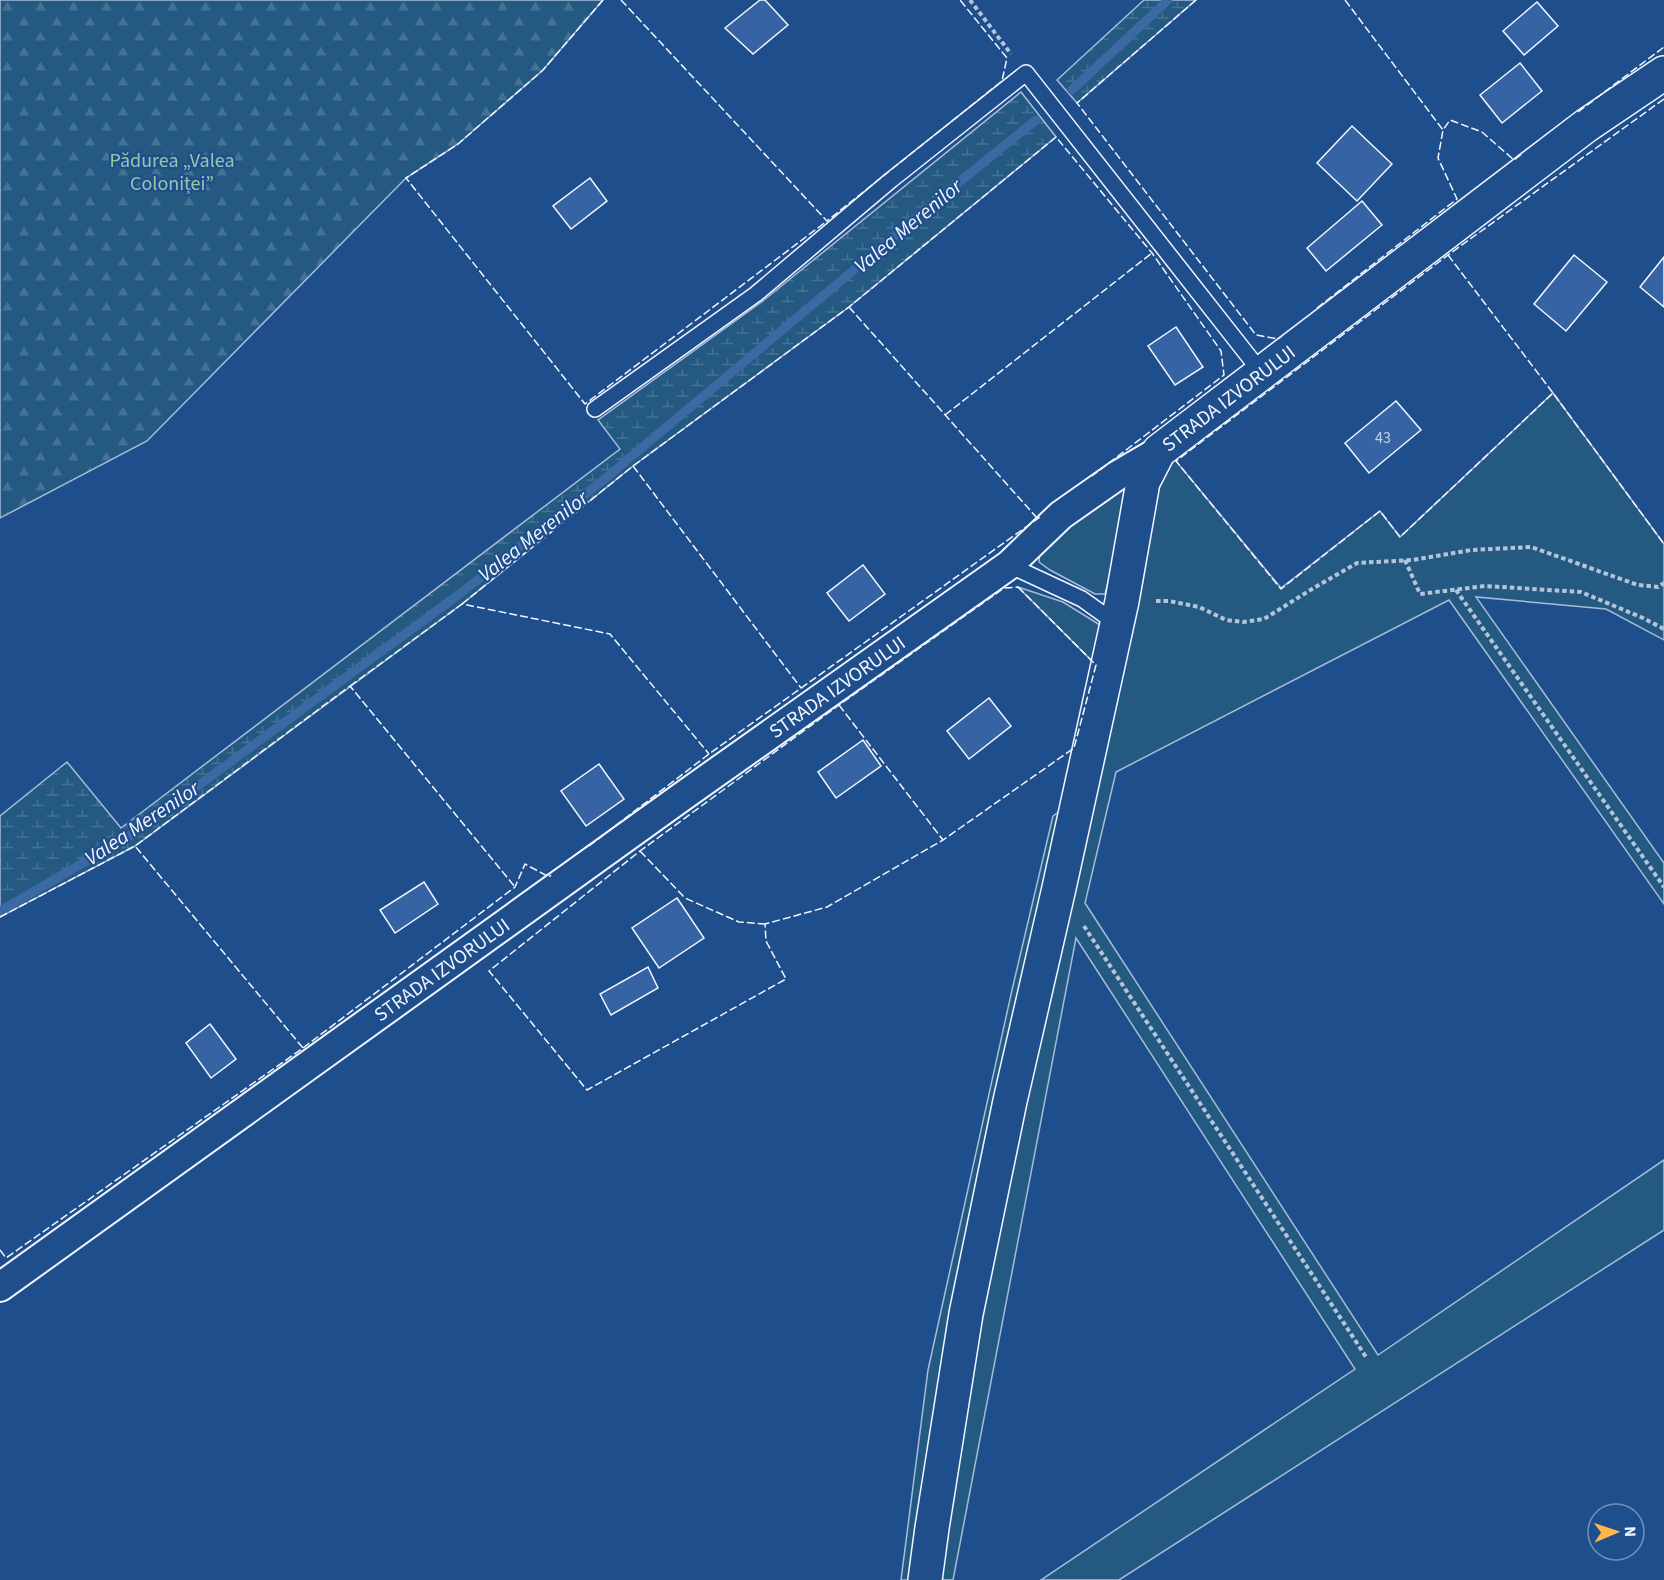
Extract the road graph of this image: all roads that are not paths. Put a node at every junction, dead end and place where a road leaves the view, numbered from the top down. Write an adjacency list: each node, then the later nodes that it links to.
1 (1664, 73): 2 (street, STRADA IZVORULUI)
2 (1261, 372): 3 (lane); 4 (street, STRADA IZVORULUI)
3 (595, 409)
4 (1159, 451): 5 (street, STRADA IZVORULUI); 6 (street)
5 (1009, 565): 6 (lane); 7 (street, STRADA IZVORULUI)
6 (1119, 613): 8 (street)
7 (0, 1287)
8 (925, 1580)

